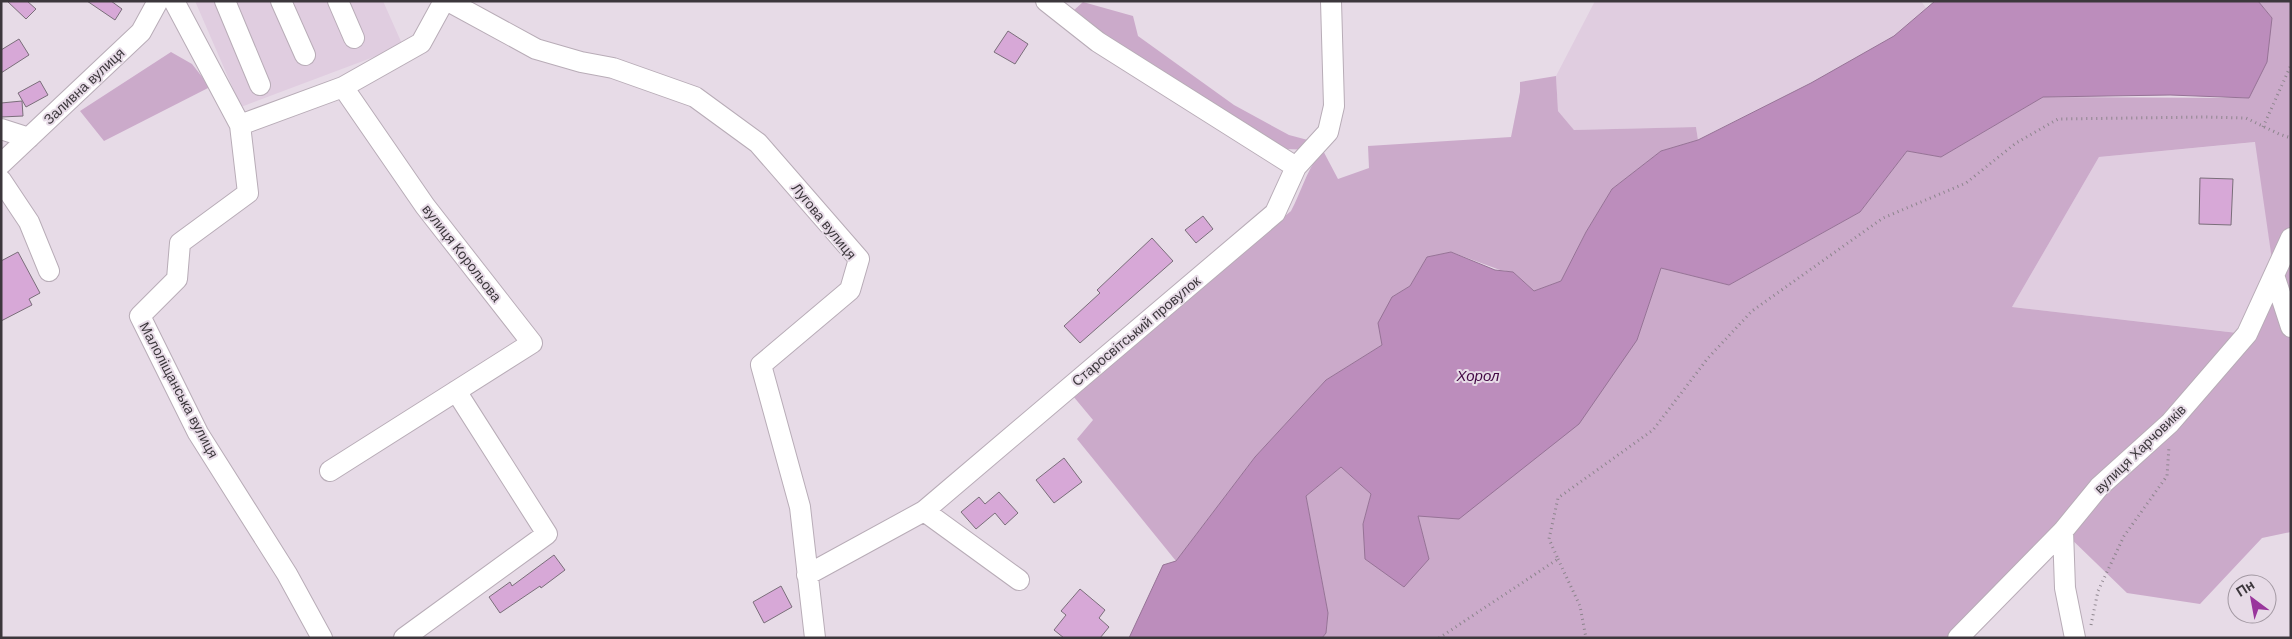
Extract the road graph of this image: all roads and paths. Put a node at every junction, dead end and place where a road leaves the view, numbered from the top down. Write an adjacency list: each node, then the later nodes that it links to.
1 (158, 1): 18 (street, Заливна вулиця)
2 (174, 1): 15 (street, Малоліщанська вулиця)
3 (225, 1): 13 (street)
4 (281, 1): 11 (street)
5 (338, 1): 10 (street)
6 (444, 1): 14 (street)
7 (448, 1): 33 (street, Лугова вулиця)
8 (1046, 1): 21 (street)
9 (1331, 1): 21 (street, Старосвітський провулок)
10 (354, 38)
11 (305, 55)
12 (2291, 65): 16 (path)
13 (260, 85)
14 (343, 87): 15 (street); 27 (street, вулиця Корольова)
15 (240, 125): 36 (street, Малоліщанська вулиця)
16 (2264, 127): 19 (path); 32 (path)
17 (1, 128): 18 (street)
18 (29, 138): 20 (street, Заливна вулиця)
19 (2291, 138)
20 (1, 164)
21 (1296, 167): 30 (street, Старосвітський провулок)
22 (1, 180): 24 (street)
23 (2291, 238): 25 (street, вулиця Харчовиків)
24 (49, 271)
25 (2274, 274): 26 (street); 28 (street, вулиця Харчовиків)
26 (2291, 327)
27 (456, 391): 29 (street, вулиця Корольова); 37 (street)
28 (2170, 424): 31 (street, вулиця Харчовиків); 35 (path)
29 (330, 471)
30 (924, 511): 33 (street, Старосвітський провулок); 34 (street)
31 (2063, 531): 35 (street); 41 (street, вулиця Харчовиків)
32 (1558, 559): 39 (path); 40 (path)
33 (807, 575): 38 (street, Лугова вулиця)
34 (1019, 580)
35 (2083, 633)
36 (322, 638)
37 (404, 638)
38 (815, 638)
39 (1439, 638)
40 (1586, 638)
41 (1958, 638)

